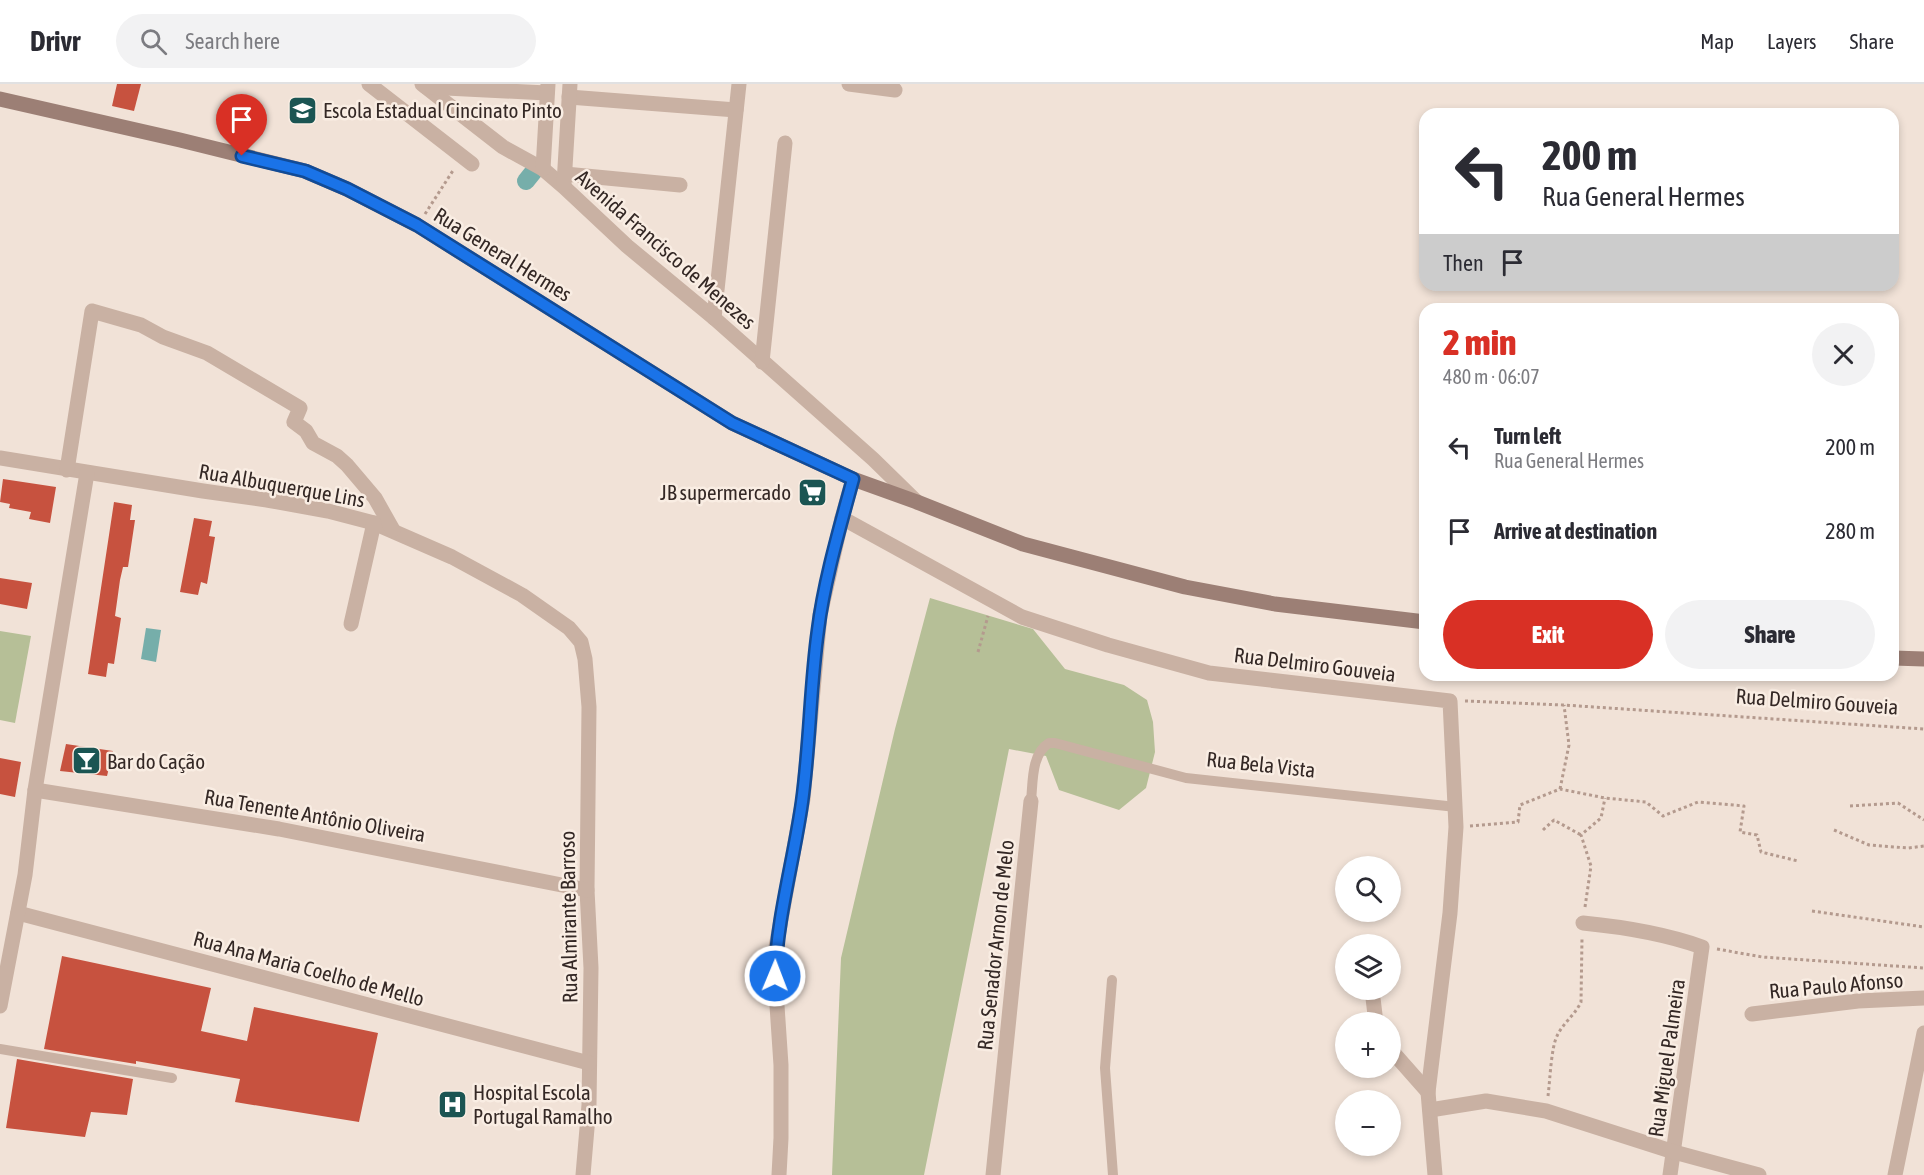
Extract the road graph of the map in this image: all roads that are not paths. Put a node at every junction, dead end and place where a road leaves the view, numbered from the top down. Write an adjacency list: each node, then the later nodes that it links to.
1 (739, 84): 9 (street)
2 (849, 84): 7 (street)
3 (374, 86): 11 (street)
4 (424, 86): 5 (street); 12 (street, Avenida Francisco de Menezes)
5 (548, 89): 12 (street)
6 (570, 90): 9 (street); 13 (street)
7 (895, 90)
8 (0, 99): 21 (street, Rua General Hermes)
9 (736, 110): 15 (street)
10 (784, 143): 16 (street)
11 (467, 160)
12 (543, 170): 13 (street, Avenida Francisco de Menezes)
13 (564, 180): 14 (street); 15 (street, Avenida Francisco de Menezes)
14 (681, 185)
15 (714, 318): 16 (street, Avenida Francisco de Menezes)
16 (762, 362): 18 (street, Avenida Francisco de Menezes)
17 (0, 458): 19 (street, Rua Albuquerque Lins)
18 (873, 459): 21 (street); 22 (street, Avenida Francisco de Menezes)
19 (67, 470): 20 (street, Rua Albuquerque Lins); 25 (street)
20 (87, 473): 24 (street, Rua Albuquerque Lins); 32 (street)
21 (859, 481): 22 (street, Rua General Hermes); 23 (street)
22 (917, 502): 26 (street, Rua General Hermes)
23 (842, 518): 34 (street, Rua Delmiro Gouveia); 51 (street)
24 (374, 523): 25 (street, Rua Albuquerque Lins); 27 (street)
25 (393, 530): 29 (street, Rua Albuquerque Lins)
26 (1419, 621)
27 (351, 624)
28 (1899, 658): 30 (street)
29 (585, 659): 35 (street, Rua Almirante Barroso)
30 (1924, 659)
31 (1066, 745): 33 (lane, Rua Senador Arnon de Melo); 34 (lane, Rua Bela Vista)
32 (35, 790): 35 (street, Rua Tenente Antônio Oliveira); 36 (street)
33 (1031, 801): 52 (street, Rua Senador Arnon de Melo)
34 (1456, 807): 47 (street)
35 (587, 890): 45 (street, Rua Almirante Barroso)
36 (18, 913): 40 (street); 45 (street, Rua Ana Maria Coelho de Mello)
37 (1583, 923): 49 (street, Rua Miguel Palmeira)
38 (1112, 980): 53 (lane)
39 (1924, 998): 41 (street, Rua Paulo Afonso)
40 (0, 1006)
41 (1752, 1014)
42 (1924, 1033): 57 (street)
43 (0, 1049): 46 (lane)
44 (1401, 1061): 47 (street)
45 (589, 1063): 50 (street, Rua Almirante Barroso)
46 (172, 1078)
47 (1428, 1092): 48 (street)
48 (1430, 1110): 49 (street); 54 (street)
49 (1674, 1152): 55 (street, Rua Miguel Palmeira); 56 (street)
50 (583, 1175)
51 (779, 1175)
52 (993, 1175)
53 (1113, 1175)
54 (1435, 1175)
55 (1670, 1175)
56 (1759, 1175)
57 (1895, 1175)

